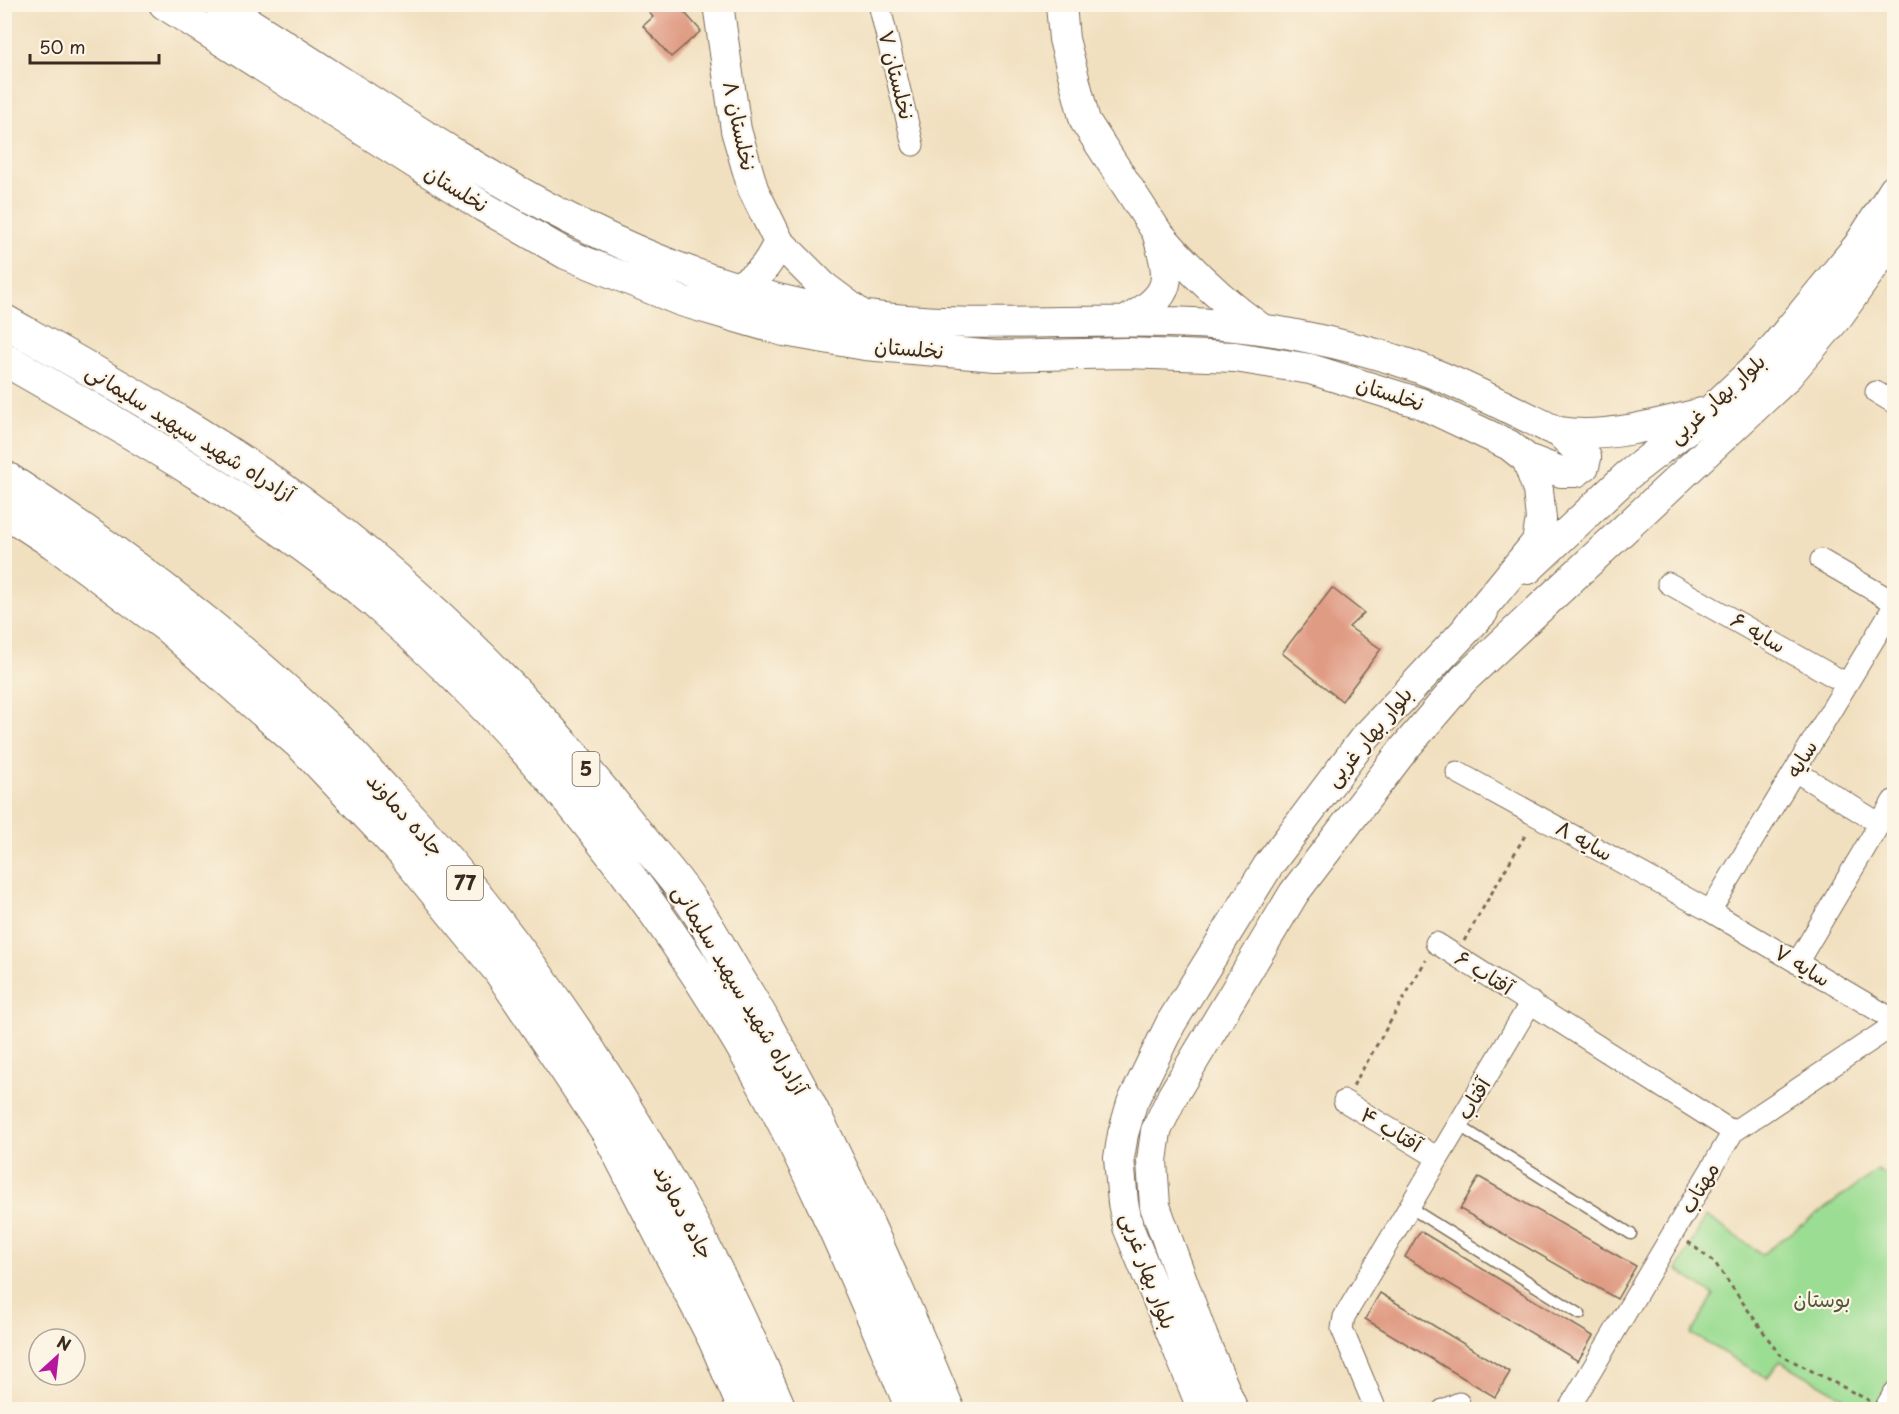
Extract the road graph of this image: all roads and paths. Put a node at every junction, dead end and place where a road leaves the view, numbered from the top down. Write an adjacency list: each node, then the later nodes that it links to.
1 (164, 4): 21 (street, نخلستان)
2 (219, 4): 11 (street, نخلستان)
3 (718, 4): 10 (street, نخلستان ۸)
4 (879, 4): 6 (street, نخلستان ۷)
5 (1061, 4): 8 (street)
6 (913, 145)
7 (1894, 190): 19 (street, بلوار بهار غربی)
8 (1157, 232): 14 (street); 15 (street)
9 (1894, 237): 57 (street, بلوار بهار غربی)
10 (779, 242): 11 (street); 12 (street, نخلستان ۸)
11 (732, 289): 12 (street, نخلستان)
12 (862, 316): 14 (street, نخلستان)
13 (4, 321): 55 (highway, آزادراه شهید سپهبد سلیمانی / 5)
14 (1126, 321): 15 (street, نخلستان)
15 (1261, 329): 20 (street, نخلستان)
16 (4, 359): 54 (highway, آزادراه شهید سپهبد سلیمانی / 5)
17 (1876, 392): 18 (street)
18 (1894, 403)
19 (1710, 411): 20 (street, نخلستان); 27 (street, بلوار بهار غربی)
20 (1559, 432): 21 (street, نخلستان)
21 (1527, 459): 27 (street)
22 (4, 477): 53 (highway, جاده دماوند / 77)
23 (4, 510): 52 (highway, جاده دماوند / 77)
24 (1821, 560): 26 (street)
25 (1668, 583): 28 (street, سایه ۶)
26 (1894, 604): 28 (street, سایه)
27 (1468, 626): 56 (street, بلوار بهار غربی)
28 (1847, 684): 29 (street, سایه)
29 (1795, 771): 33 (street); 34 (street, سایه)
30 (1457, 772): 32 (street, سایه ۸)
31 (1893, 801): 33 (street)
32 (1536, 815): 34 (street, سایه ۸); 36 (path)
33 (1880, 824): 37 (street)
34 (1710, 911): 37 (street, سایه ۷)
35 (1436, 943): 36 (street, آفتاب ۶); 41 (path)
36 (1455, 955): 38 (street, آفتاب ۶)
37 (1797, 963): 39 (street, سایه ۷)
38 (1531, 1002): 42 (street, آفتاب); 43 (street)
39 (1894, 1020)
40 (1894, 1025): 43 (street, مهتاب)
41 (1344, 1101): 44 (street, آفتاب ۴)
42 (1458, 1125): 44 (street, آفتاب); 47 (lane)
43 (1733, 1132): 46 (street, مهتاب)
44 (1438, 1158): 45 (street, آفتاب)
45 (1409, 1207): 48 (lane); 58 (street, آفتاب)
46 (1674, 1232): 51 (path); 59 (street, مهتاب)
47 (1631, 1234)
48 (1580, 1314)
49 (1894, 1368): 50 (path)
50 (1892, 1385): 51 (street)
51 (1879, 1406)
52 (744, 1410)
53 (780, 1410)
54 (913, 1410)
55 (948, 1410)
56 (1203, 1410)
57 (1233, 1410)
58 (1376, 1410)
59 (1568, 1410)

